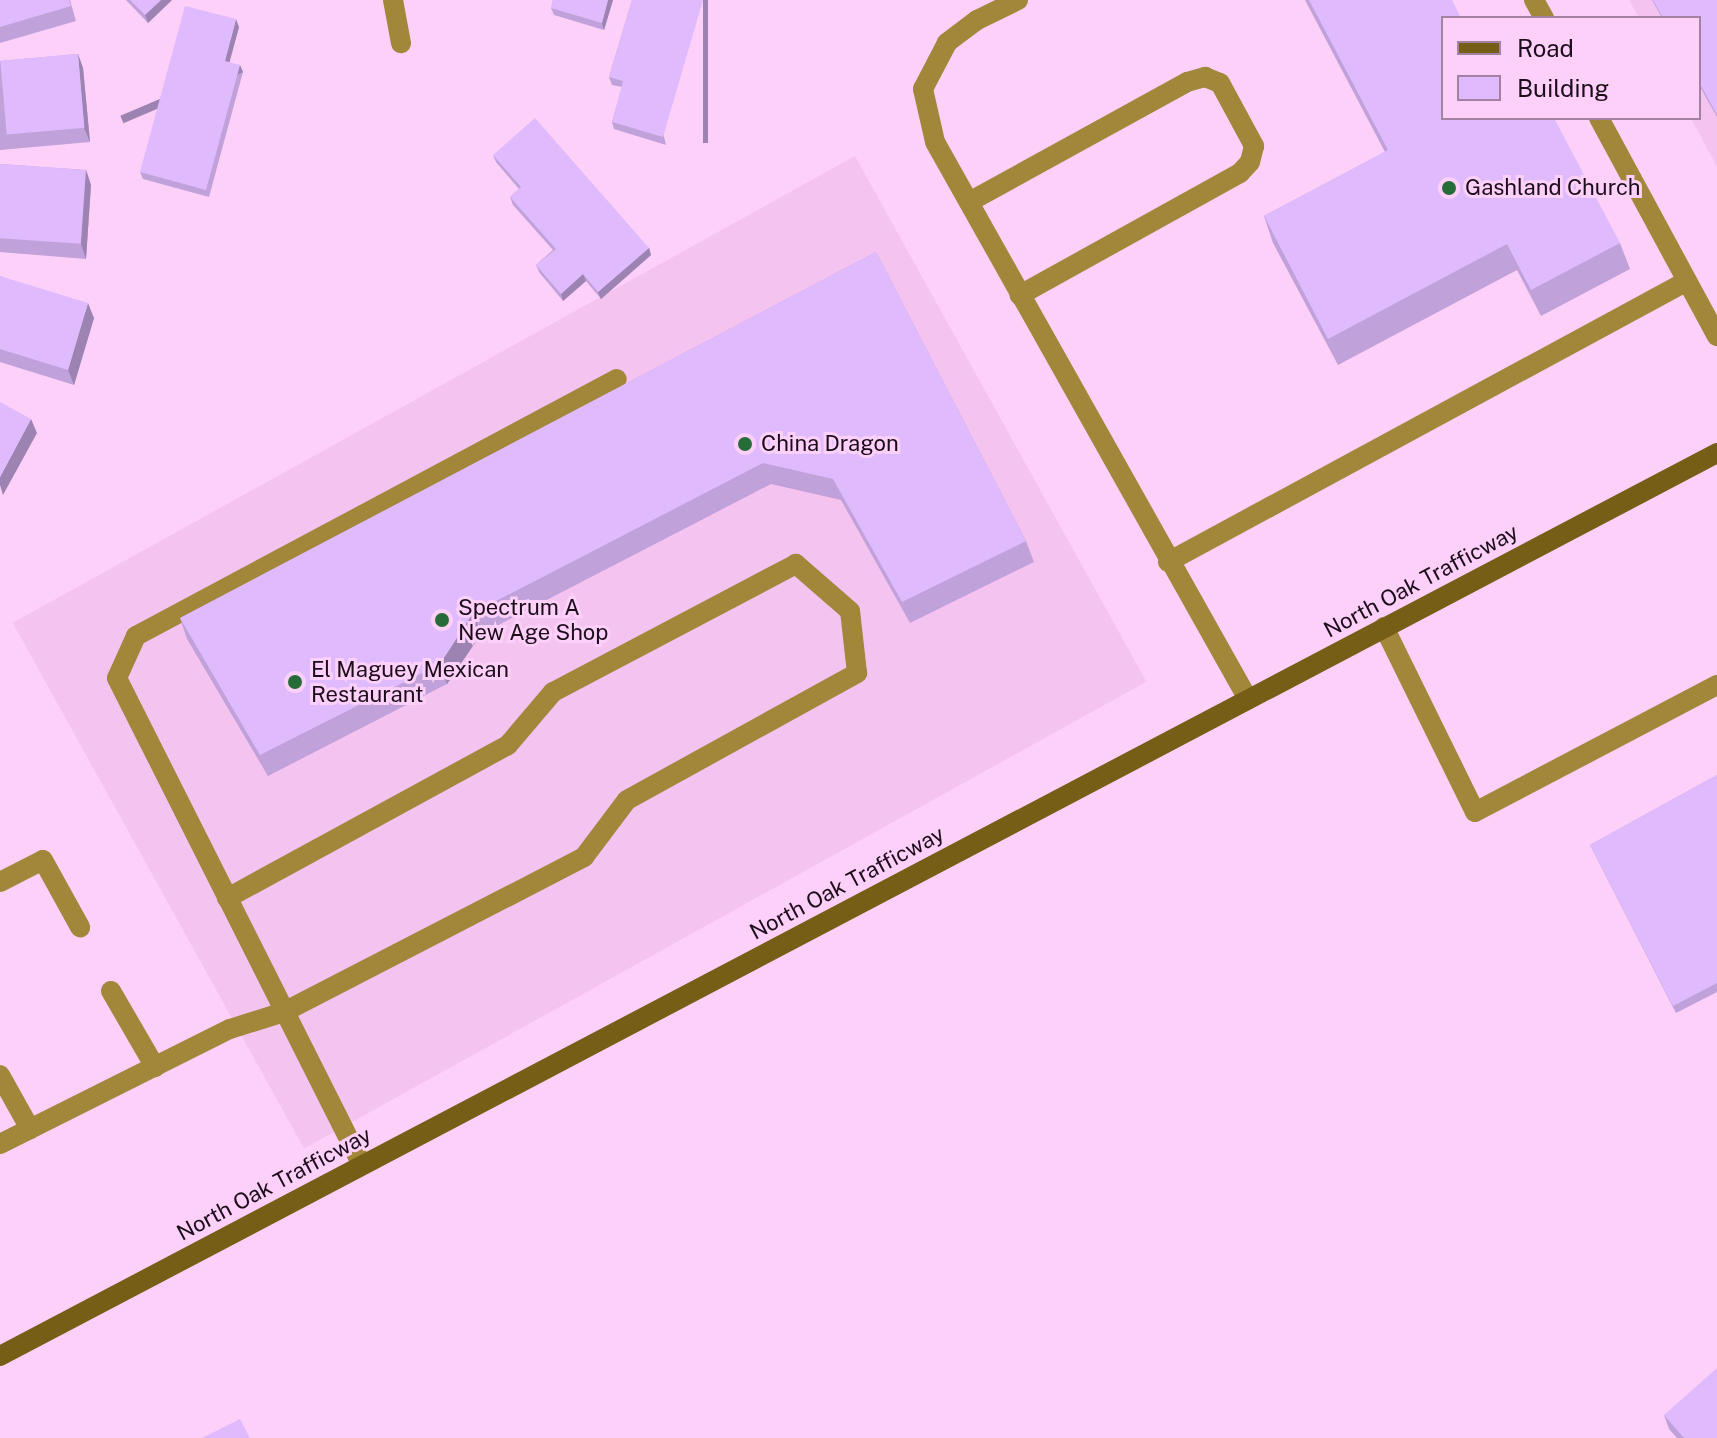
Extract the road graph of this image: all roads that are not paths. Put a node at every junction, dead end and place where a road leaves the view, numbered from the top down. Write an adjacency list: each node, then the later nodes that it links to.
1 (393, 0): 3 (street)
2 (1018, 0): 5 (street)
3 (401, 43)
4 (1600, 120): 6 (street)
5 (969, 202): 7 (street); 7 (street)
6 (1687, 281): 8 (street); 11 (street)
7 (1020, 295): 11 (street)
8 (1717, 336)
9 (617, 379): 16 (street)
10 (1717, 453): 12 (main road, North Oak Trafficway)
11 (1168, 562): 14 (street)
12 (1384, 627): 13 (street); 14 (main road, North Oak Trafficway)
13 (1717, 685)
14 (1248, 699): 24 (main road, North Oak Trafficway)
15 (0, 882): 17 (street)
16 (227, 898): 19 (street); 19 (street)
17 (80, 927)
18 (111, 991): 20 (street)
19 (284, 1012): 20 (street); 24 (street)
20 (155, 1067): 22 (street)
21 (0, 1075): 22 (street)
22 (30, 1129): 23 (street)
23 (0, 1144)
24 (362, 1165): 25 (main road, North Oak Trafficway)
25 (0, 1356)

